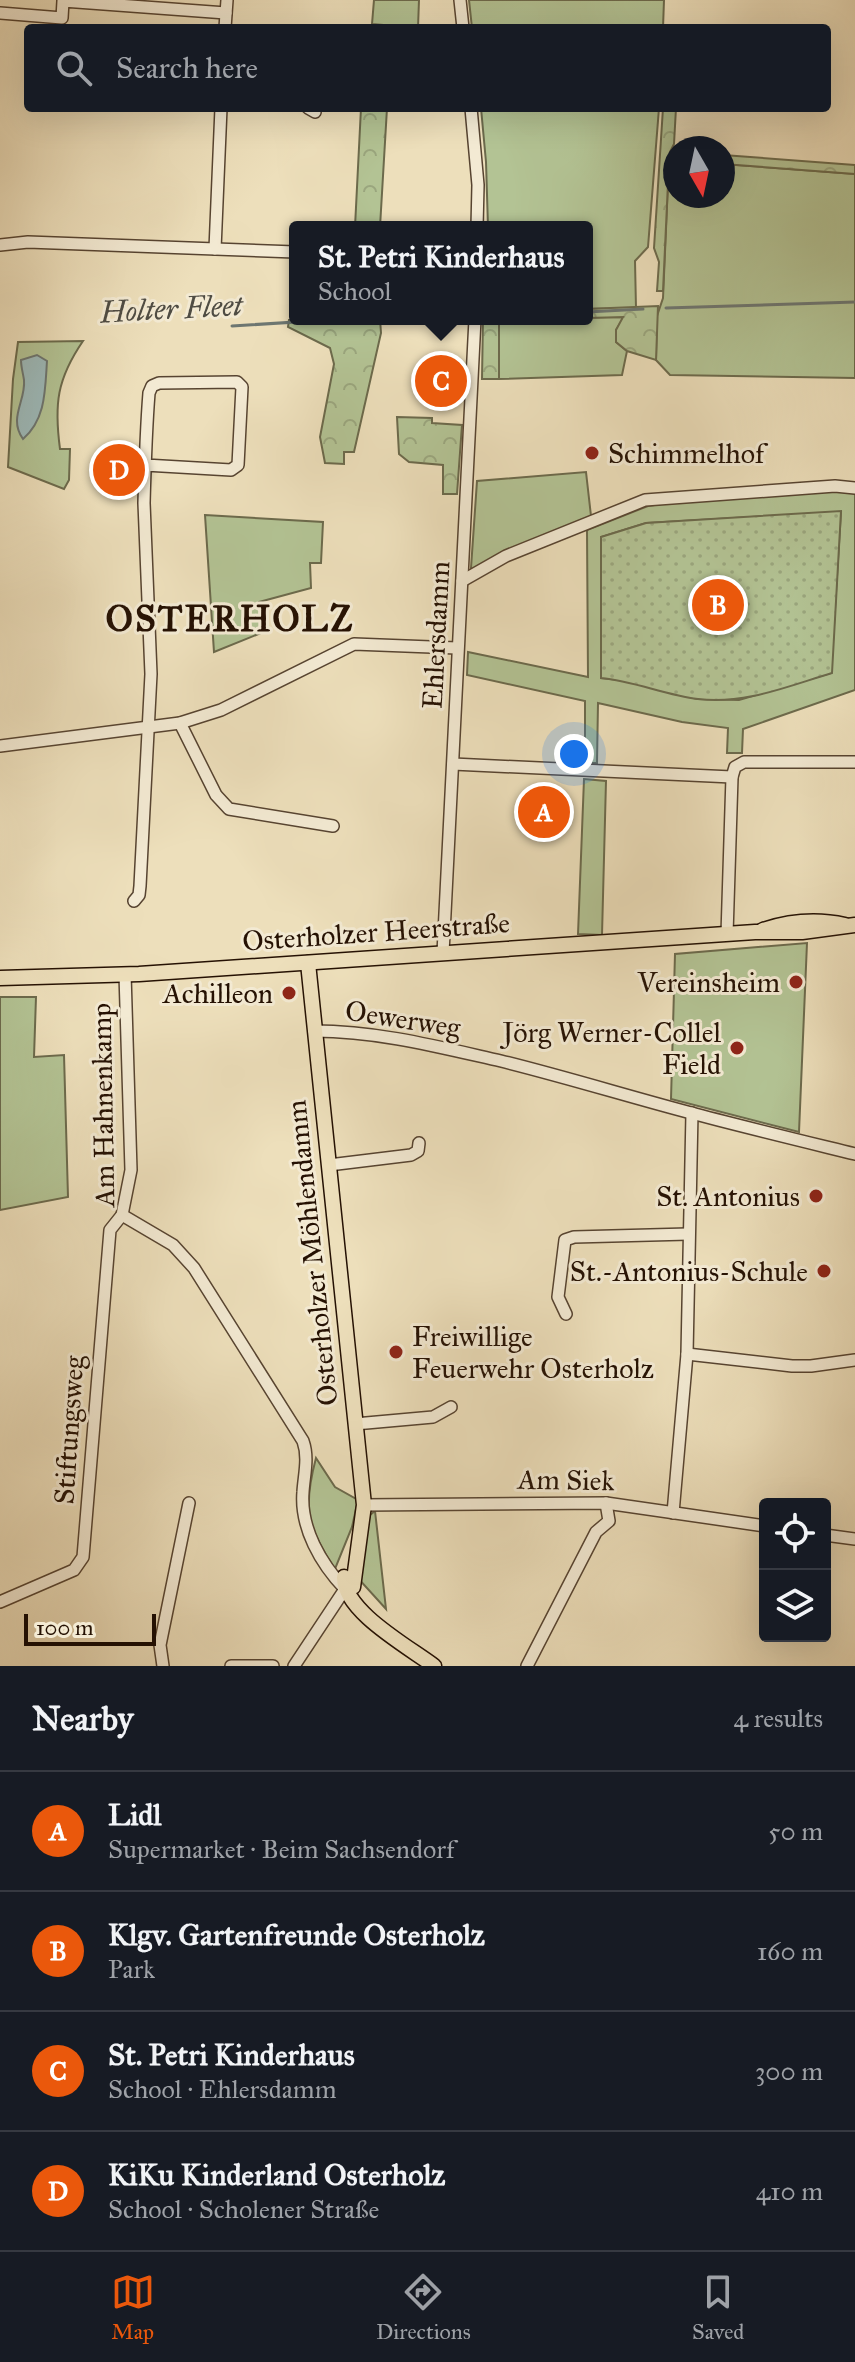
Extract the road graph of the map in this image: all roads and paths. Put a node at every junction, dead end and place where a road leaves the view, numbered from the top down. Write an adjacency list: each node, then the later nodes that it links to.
1 (63, 0): 3 (street); 4 (street)
2 (460, 0): 5 (street)
3 (227, 6)
4 (0, 13)
5 (463, 24)
6 (221, 112): 10 (street)
7 (471, 112): 8 (street)
8 (477, 221)
9 (0, 245): 10 (street)
10 (215, 249): 11 (street)
11 (289, 252)
12 (475, 325): 15 (street, Ehlersdamm)
13 (145, 465): 13 (street); 18 (street)
14 (855, 488): 15 (street)
15 (462, 581): 16 (street, Ehlersdamm)
16 (457, 648): 17 (street); 21 (street, Ehlersdamm)
17 (180, 723): 18 (street); 23 (street)
18 (148, 725): 19 (street); 24 (street)
19 (0, 746)
20 (855, 762): 22 (street)
21 (453, 764): 22 (street); 27 (street, Ehlersdamm)
22 (734, 772): 26 (street)
23 (333, 826)
24 (134, 901)
25 (852, 926): 26 (main road, Osterholzer Heerstraße)
26 (727, 934): 27 (main road, Osterholzer Heerstraße)
27 (443, 953): 28 (main road, Osterholzer Heerstraße)
28 (308, 963): 29 (main road, Osterholzer Heerstraße); 31 (main road, Osterholzer Möhlendamm)
29 (125, 974): 30 (main road, Osterholzer Heerstraße); 36 (street, Am Hahnenkamp)
30 (0, 978)
31 (314, 1031): 32 (street, Oewerweg); 35 (main road, Osterholzer Möhlendamm)
32 (692, 1113): 34 (street, Oewerweg); 37 (street)
33 (419, 1143): 35 (street)
34 (855, 1154)
35 (329, 1165): 42 (main road, Osterholzer Möhlendamm)
36 (122, 1215): 50 (street, Am Hahnenkamp); 51 (street, Stiftungsweg)
37 (688, 1234): 38 (street); 39 (street)
38 (566, 1314)
39 (687, 1354): 40 (street); 46 (street)
40 (855, 1360)
41 (451, 1407): 42 (street)
42 (355, 1424): 45 (main road, Osterholzer Möhlendamm)
43 (189, 1503): 52 (street)
44 (606, 1503): 45 (street, Am Siek); 46 (street, Am Siek); 57 (street)
45 (364, 1505): 50 (main road, Osterholzer Möhlendamm)
46 (673, 1513): 47 (street, Am Siek)
47 (759, 1525)
48 (831, 1536): 49 (street)
49 (855, 1539)
50 (349, 1588): 55 (street); 56 (main road)
51 (0, 1602)
52 (163, 1666)
53 (231, 1666): 54 (street)
54 (273, 1666)
55 (294, 1666)
56 (434, 1666)
57 (527, 1666)

